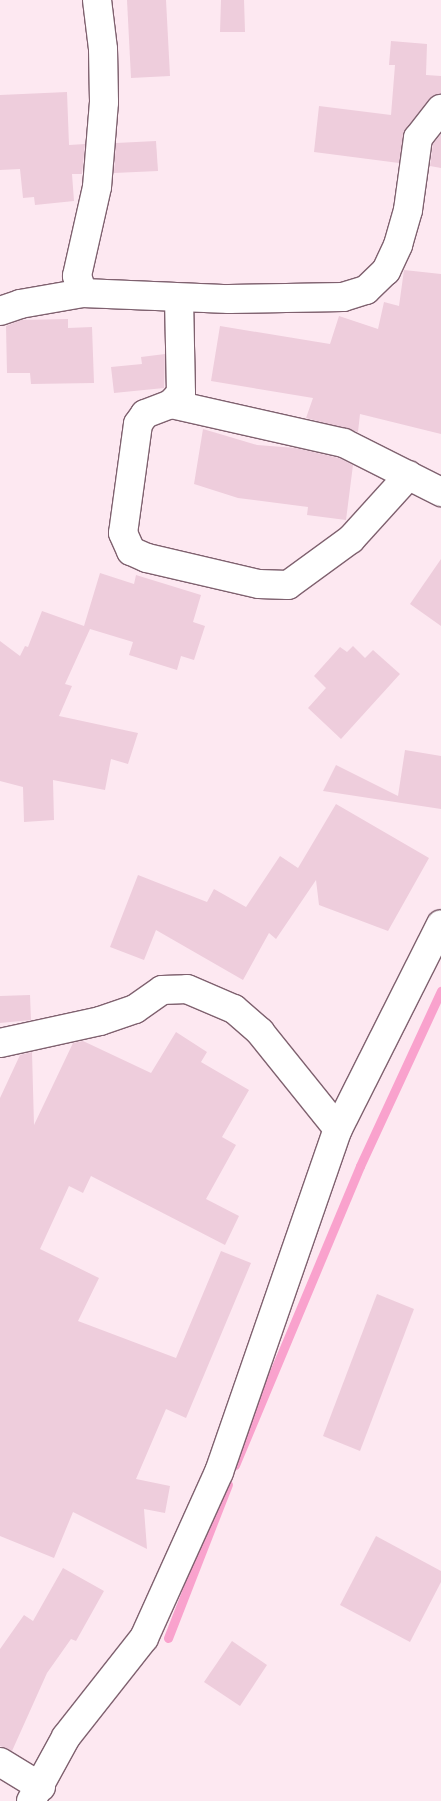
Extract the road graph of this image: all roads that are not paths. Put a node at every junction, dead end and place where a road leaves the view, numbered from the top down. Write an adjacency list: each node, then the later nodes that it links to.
1 (97, 0): 3 (street)
2 (441, 109): 4 (street)
3 (83, 293): 4 (street); 5 (street)
4 (179, 298): 6 (street)
5 (0, 312)
6 (171, 404): 7 (street); 7 (street)
7 (409, 475): 8 (street)
8 (441, 492)
9 (441, 924): 11 (street)
10 (0, 1043): 11 (street)
11 (338, 1129): 13 (street)
12 (0, 1762): 13 (street)
13 (36, 1794)

